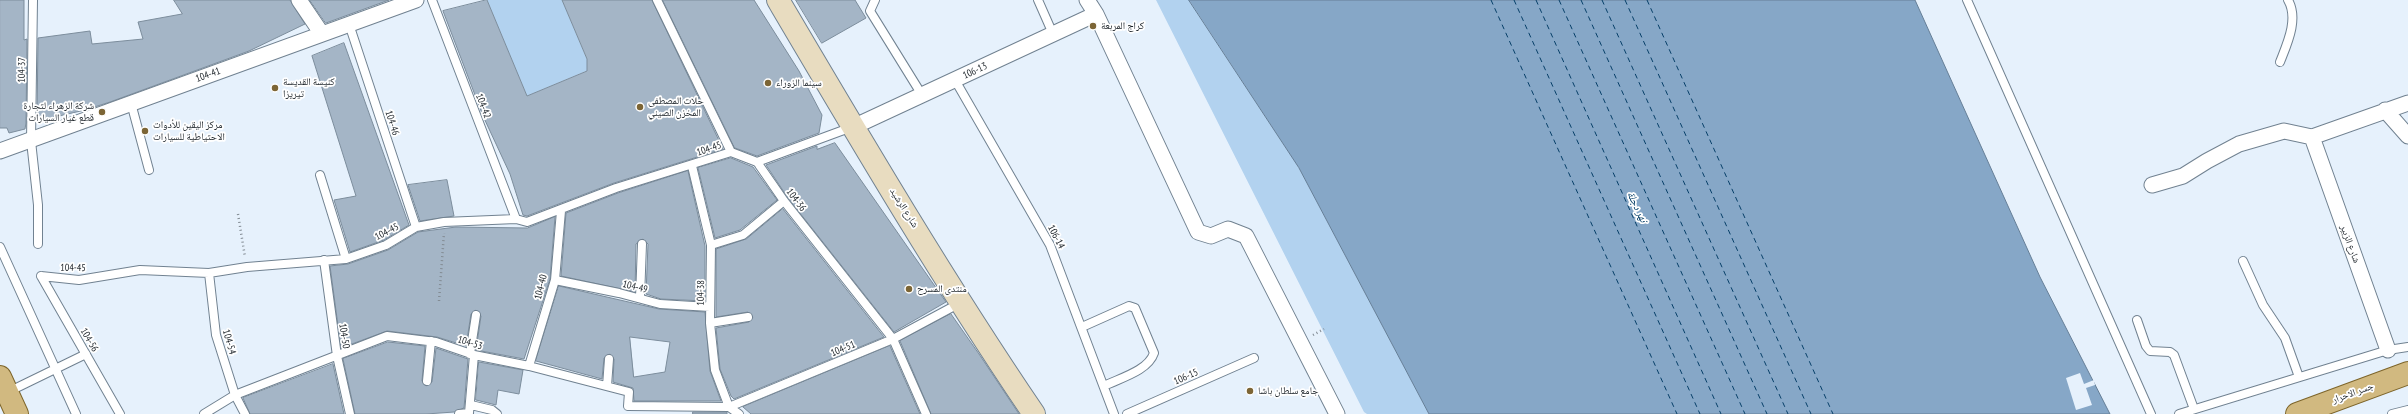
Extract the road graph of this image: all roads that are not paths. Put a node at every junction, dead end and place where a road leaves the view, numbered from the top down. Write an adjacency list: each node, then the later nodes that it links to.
1 (33, 0): 25 (lane, 104-37)
2 (299, 0): 14 (street)
3 (432, 0): 35 (lane, 104-42)
4 (656, 0): 27 (lane)
5 (778, 0): 22 (main road, شارع الرشيد)
6 (874, 0): 18 (lane)
7 (1038, 0): 15 (lane)
8 (1087, 0): 12 (street)
9 (1967, 0): 92 (lane)
10 (2288, 0): 16 (lane)
11 (411, 5): 13 (street, 104-41)
12 (1096, 14): 15 (street, 106-13); 91 (street)
13 (350, 24): 14 (street, 104-41); 36 (lane, 104-46)
14 (322, 34): 20 (street, 104-41)
15 (1053, 34): 17 (street, 106-13)
16 (2280, 62)
17 (956, 80): 18 (street, 106-13); 54 (lane, 106-14)
18 (922, 95): 22 (street, 106-13)
19 (2408, 103): 21 (street)
20 (131, 104): 25 (street, 104-41); 30 (lane)
21 (2385, 110): 23 (street); 24 (street)
22 (853, 127): 28 (lane); 48 (main road, شارع الرشيد)
23 (2408, 136)
24 (2312, 137): 32 (street); 58 (street, شارع الزبير)
25 (31, 141): 26 (street, 104-41); 37 (lane, 104-37)
26 (0, 151)
27 (732, 152): 28 (lane); 29 (lane, 104-45)
28 (757, 162): 33 (lane, 104-36)
29 (692, 166): 34 (lane, 104-45); 39 (lane, 104-38)
30 (149, 170)
31 (320, 175): 41 (lane)
32 (2152, 185)
33 (784, 201): 39 (lane); 55 (lane, 104-36)
34 (561, 211): 35 (lane, 104-45); 46 (lane, 104-40)
35 (516, 219): 36 (lane, 104-45)
36 (416, 227): 41 (lane, 104-45)
37 (38, 244)
38 (642, 244): 47 (lane)
39 (711, 245): 49 (lane, 104-38)
40 (0, 247): 65 (lane)
41 (346, 259): 42 (lane, 104-45)
42 (324, 260): 44 (lane, 104-45); 61 (lane, 104-50)
43 (2243, 261): 67 (lane)
44 (209, 273): 45 (lane, 104-45); 72 (lane, 104-54)
45 (41, 276): 59 (lane, 104-56)
46 (555, 280): 47 (lane, 104-49); 64 (lane, 104-40)
47 (640, 298): 49 (lane, 104-49)
48 (962, 302): 55 (lane, 104-51); 88 (main road, شارع الرشيد)
49 (710, 307): 53 (lane, 104-38)
50 (476, 315): 60 (lane)
51 (748, 317): 53 (lane)
52 (2137, 320): 75 (lane)
53 (710, 323): 74 (lane, 104-38)
54 (1082, 327): 71 (lane, 106-14); 71 (lane)
55 (893, 339): 74 (lane, 104-51); 87 (lane, 104-36)
56 (431, 341): 60 (lane, 104-53); 61 (lane, 104-53); 68 (lane)
57 (2408, 347): 58 (lane)
58 (2388, 350): 67 (lane)
59 (86, 354): 65 (lane); 80 (lane, 104-56)
60 (472, 354): 64 (lane, 104-53); 73 (lane)
61 (337, 356): 72 (lane, 104-53); 83 (lane, 104-50)
62 (1254, 358): 90 (lane, 106-15)
63 (609, 359): 70 (lane)
64 (529, 366): 70 (lane, 104-53)
65 (55, 369): 69 (lane); 79 (lane)
66 (2408, 373): 94 (main road, جسر الاحرار)
67 (2299, 377): 75 (lane)
68 (427, 381)
69 (4, 385): 78 (main road)
70 (607, 386): 77 (lane, 104-53)
71 (1104, 386): 89 (lane, 106-14)
72 (235, 395): 81 (lane, 104-53); 82 (lane, 104-54)
73 (470, 405): 84 (lane); 85 (lane)
74 (729, 407): 77 (lane, 104-53); 86 (lane)
75 (2194, 409): 93 (lane)
76 (2408, 410): 95 (lane)
77 (689, 411)
78 (17, 414)
79 (76, 414)
80 (120, 414)
81 (204, 414)
82 (245, 414)
83 (350, 414)
84 (459, 414)
85 (497, 414)
86 (739, 414)
87 (926, 414)
88 (1034, 414)
89 (1114, 414)
90 (1127, 414)
91 (1337, 414)
92 (2151, 414)
93 (2179, 414)
94 (2297, 414)
95 (2392, 414)

